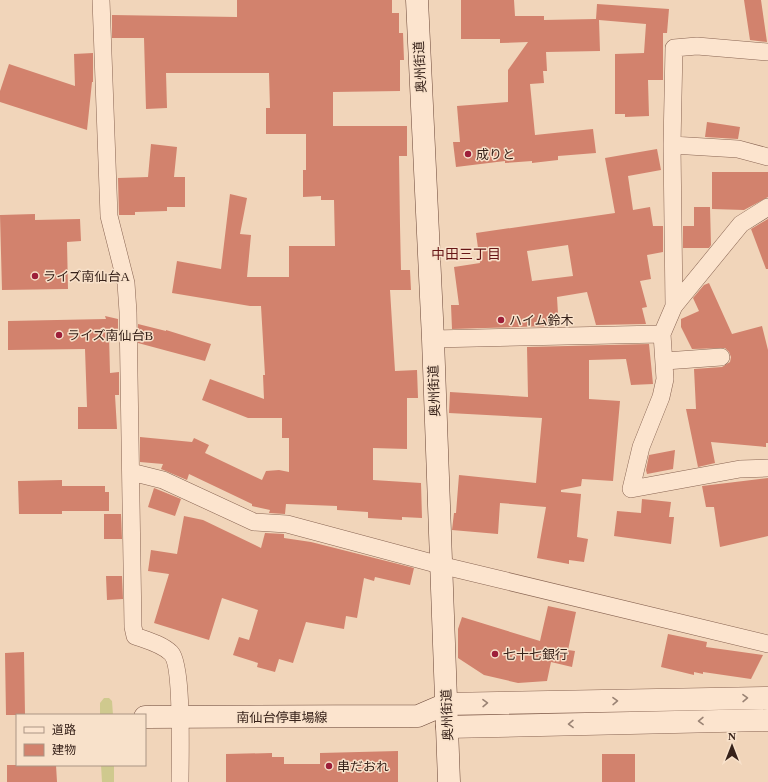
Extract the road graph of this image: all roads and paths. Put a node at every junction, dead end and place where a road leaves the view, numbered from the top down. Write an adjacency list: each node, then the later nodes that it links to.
1 (101, 0): 13 (street)
2 (417, 0): 9 (main road, 奥州街道)
3 (768, 52): 4 (street)
4 (672, 145): 5 (street); 7 (street)
5 (768, 156)
6 (768, 207): 7 (street)
7 (674, 306): 8 (street)
8 (662, 334): 9 (street); 11 (street)
9 (433, 339): 14 (main road, 奥州街道)
10 (721, 357): 11 (street)
11 (664, 361): 12 (street)
12 (768, 468)
13 (131, 472): 14 (street); 20 (street)
14 (440, 565): 15 (street); 17 (main road, 奥州街道)
15 (768, 642)
16 (768, 698): 17 (main road, one-way to 16)
17 (446, 704): 18 (main road, 南仙台停車場線); 22 (main road, 奥州街道)
18 (418, 716): 20 (main road, 南仙台停車場線); 22 (main road, 南仙台停車場線)
19 (146, 717): 20 (main road, 南仙台停車場線)
20 (179, 717): 23 (street)
21 (768, 720): 22 (main road, one-way to 22)
22 (447, 727): 24 (main road, 奥州街道)
23 (180, 782)
24 (449, 782)

